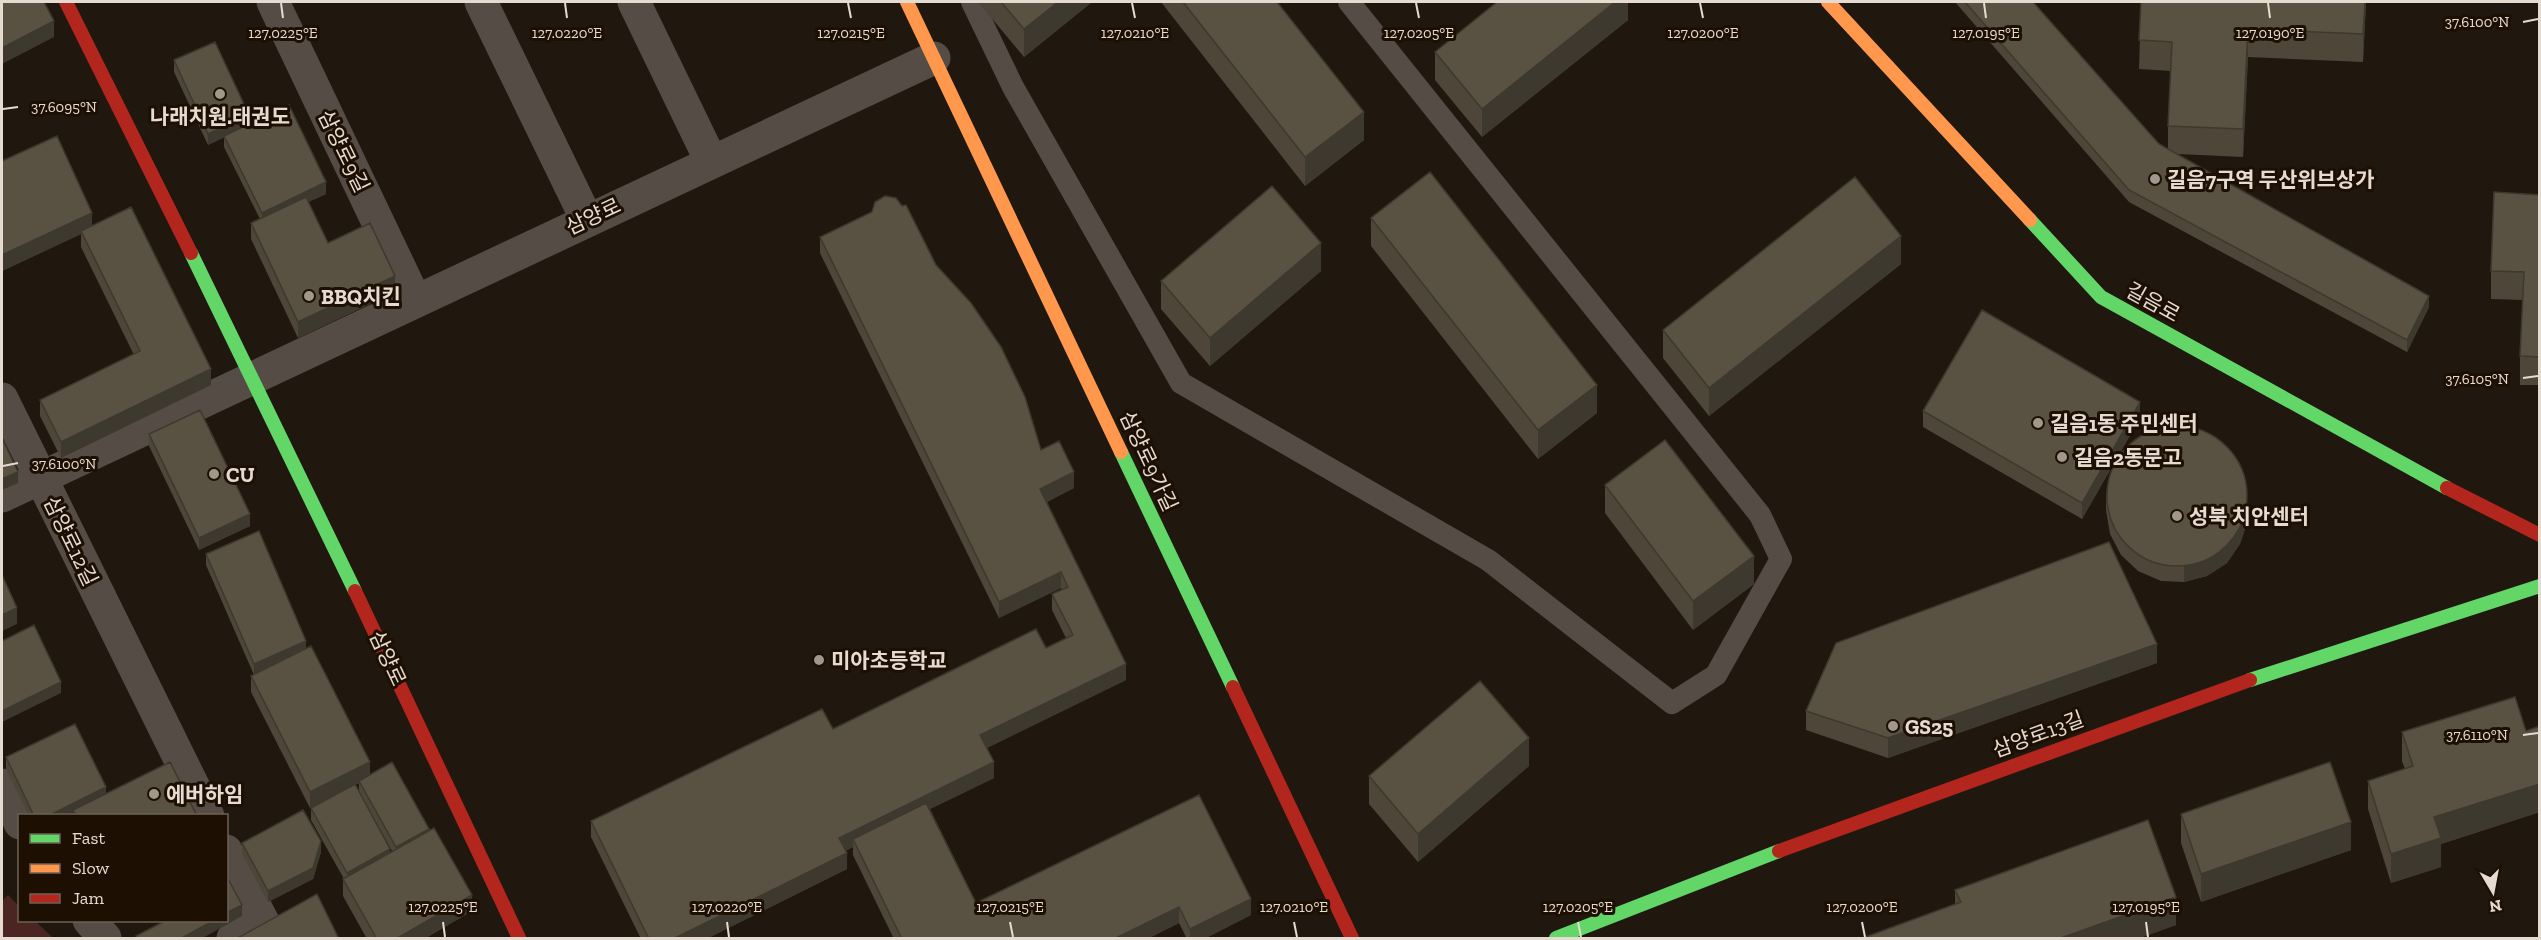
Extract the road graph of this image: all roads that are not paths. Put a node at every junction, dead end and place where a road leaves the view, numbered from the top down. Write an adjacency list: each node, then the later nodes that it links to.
1 (66, 2): 13 (street, 삼양로)
2 (273, 2): 12 (street, 삼양로9길)
3 (481, 2): 11 (street)
4 (634, 2): 10 (street)
5 (908, 2): 9 (street, 삼양로9가길)
6 (972, 2): 7 (lane)
7 (1349, 2)
8 (1827, 2): 17 (street, 길음로)
9 (934, 58): 10 (street, 삼양로); 27 (street, 삼양로9가길)
10 (711, 161): 11 (street, 삼양로)
11 (587, 220): 12 (street, 삼양로)
12 (415, 300): 13 (street, 삼양로)
13 (254, 379): 15 (street, 삼양로12길); 26 (street, 삼양로)
14 (2, 399): 15 (street)
15 (40, 479): 16 (street); 20 (street, 삼양로12길)
16 (2, 496)
17 (2540, 535)
18 (2540, 586): 28 (street, 삼양로13길)
19 (2, 785): 21 (street)
20 (207, 814)
21 (18, 819)
22 (228, 855): 25 (street)
23 (90, 922): 24 (street)
24 (105, 939)
25 (233, 939)
26 (519, 939)
27 (1352, 939)
28 (1556, 939)

